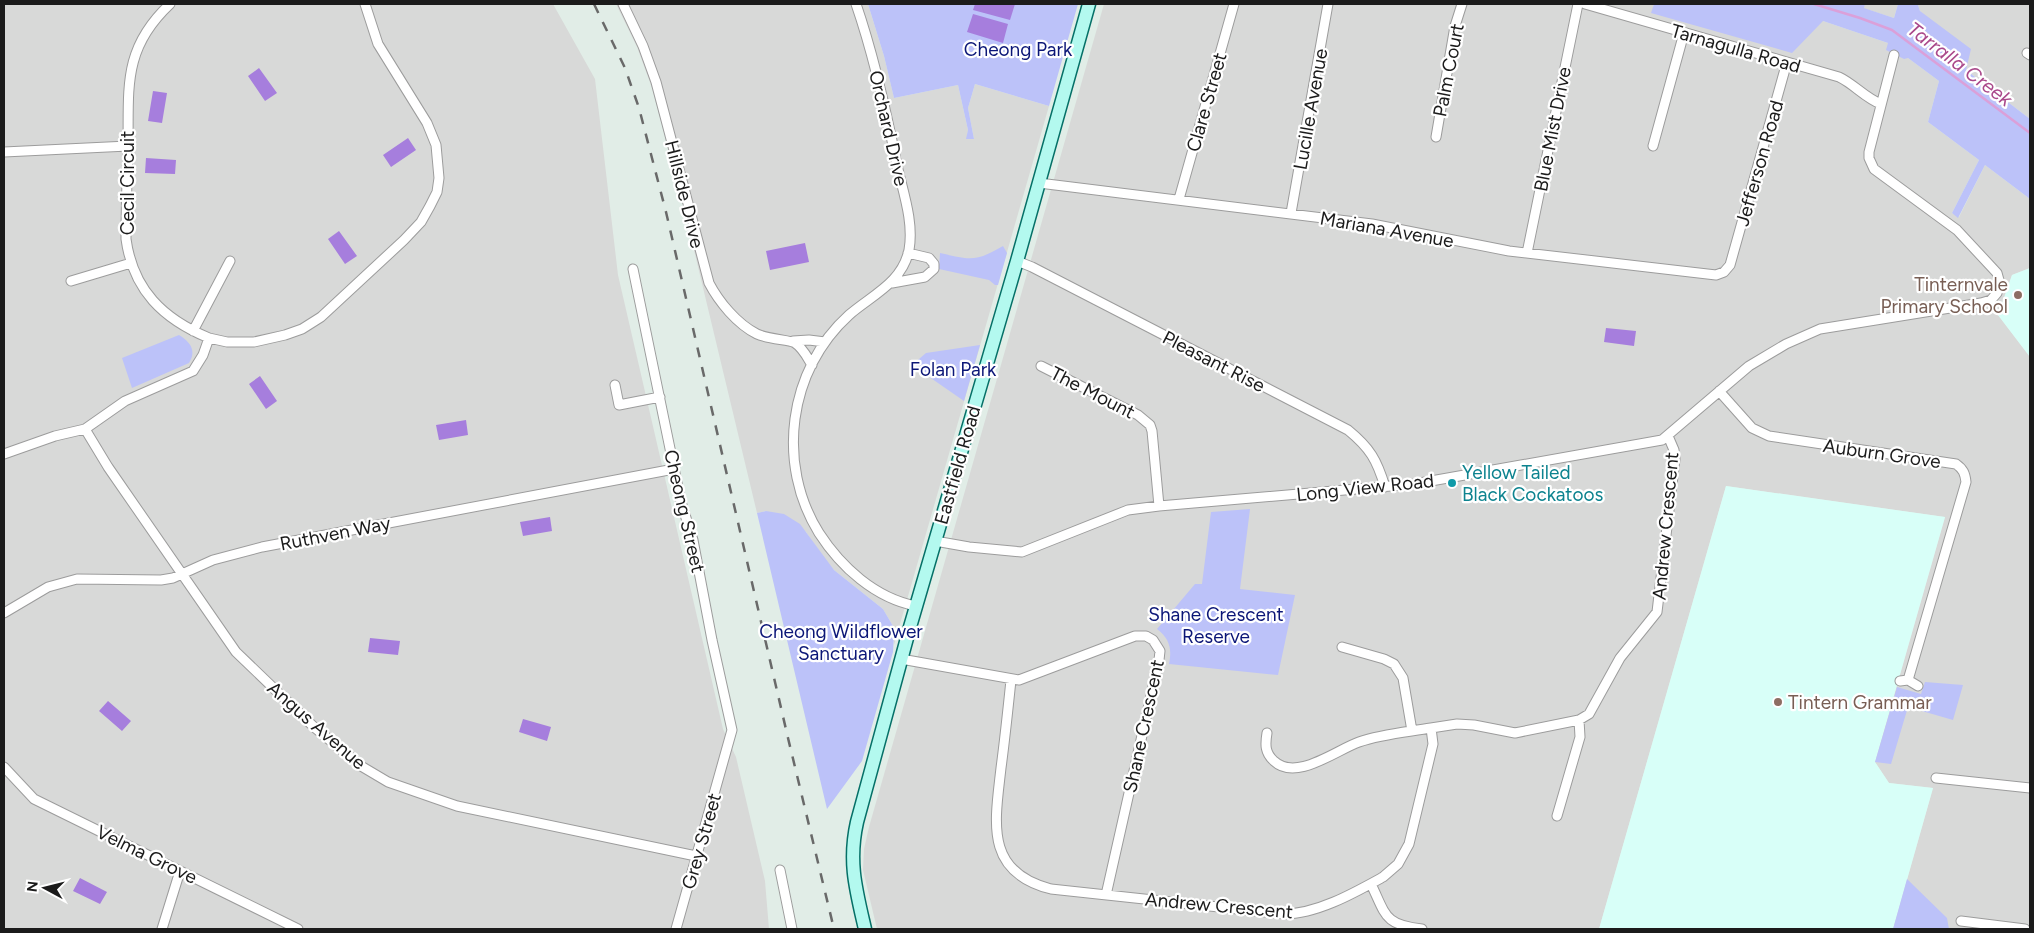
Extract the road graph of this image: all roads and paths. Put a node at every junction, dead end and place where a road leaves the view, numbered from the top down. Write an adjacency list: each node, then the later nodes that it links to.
1 (170, 4): 16 (street, Cecil Circuit)
2 (365, 4): 32 (street, Cecil Circuit)
3 (624, 4): 33 (street, Hillside Drive)
4 (856, 4): 22 (street, Orchard Drive)
5 (1089, 4): 19 (main road, Eastfield Road)
6 (1234, 4): 20 (street, Clare Street)
7 (1328, 4): 21 (street, Lucille Avenue)
8 (1462, 4): 15 (street, Palm Court)
9 (1578, 4): 23 (street, Blue Mist Drive)
10 (1584, 4): 11 (street, Tarnagulla Road)
11 (1684, 33): 13 (street, Tarnagulla Road); 17 (street)
12 (1894, 55): 14 (street, Long View Road)
13 (1787, 62): 14 (street, Tarnagulla Road); 27 (street, Jefferson Road)
14 (1881, 104): 38 (street, Long View Road)
15 (1436, 137)
16 (128, 146): 18 (street); 26 (street, Cecil Circuit)
17 (1653, 146)
18 (4, 152)
19 (1039, 183): 20 (street, Mariana Avenue); 25 (main road, Eastfield Road)
20 (1179, 200): 21 (street, Mariana Avenue)
21 (1291, 213): 23 (street, Mariana Avenue)
22 (908, 253): 30 (street); 30 (street)
23 (1527, 253): 27 (street, Mariana Avenue)
24 (230, 260): 31 (street)
25 (1017, 261): 44 (street, Pleasant Rise); 46 (main road, Eastfield Road)
26 (131, 263): 29 (street); 31 (street, Cecil Circuit)
27 (1730, 265)
28 (633, 269): 39 (street, Cheong Street)
29 (71, 281)
30 (892, 283): 34 (street)
31 (193, 331): 32 (street, Cecil Circuit)
32 (209, 338): 40 (street)
33 (793, 341): 34 (street, Hillside Drive); 35 (street)
34 (825, 342): 35 (street)
35 (812, 365): 48 (street)
36 (1042, 366): 45 (street, The Mount)
37 (615, 385): 39 (street)
38 (1719, 391): 41 (street, Long View Road); 53 (street, Auburn Grove)
39 (660, 397): 43 (street, Cheong Street)
40 (85, 428): 42 (street); 47 (street, Angus Avenue)
41 (1668, 436): 44 (street, Long View Road); 54 (street, Andrew Crescent)
42 (4, 454)
43 (674, 469): 47 (street, Ruthven Way); 58 (street, Cheong Street)
44 (1385, 487): 45 (street, Long View Road)
45 (1159, 506): 46 (street, Long View Road)
46 (935, 541): 48 (main road, Eastfield Road)
47 (183, 573): 49 (street, Ruthven Way); 63 (street, Angus Avenue)
48 (916, 606): 51 (main road, Eastfield Road)
49 (4, 613)
50 (1342, 647): 56 (street)
51 (901, 659): 52 (street, Shane Crescent); 73 (main road, Eastfield Road)
52 (1012, 680): 67 (street, Andrew Crescent); 67 (street, Shane Crescent)
53 (1918, 686)
54 (1578, 720): 55 (street); 62 (street)
55 (1431, 728): 56 (street); 66 (street, Andrew Crescent)
56 (1412, 731): 57 (street)
57 (1267, 733)
58 (727, 752): 63 (street, Grey Street)
59 (4, 767): 65 (street, Velma Grove)
60 (1936, 778): 61 (street)
61 (2030, 788)
62 (1557, 816)
63 (696, 856): 71 (street, Grey Street)
64 (780, 870): 72 (street)
65 (180, 871): 69 (street); 70 (street, Velma Grove)
66 (1371, 884): 67 (street, Andrew Crescent); 74 (street)
67 (1106, 895)
68 (1961, 921): 75 (street)
69 (162, 929)
70 (298, 929)
71 (676, 929)
72 (792, 929)
73 (865, 929)
74 (1422, 929)
75 (2025, 929)

